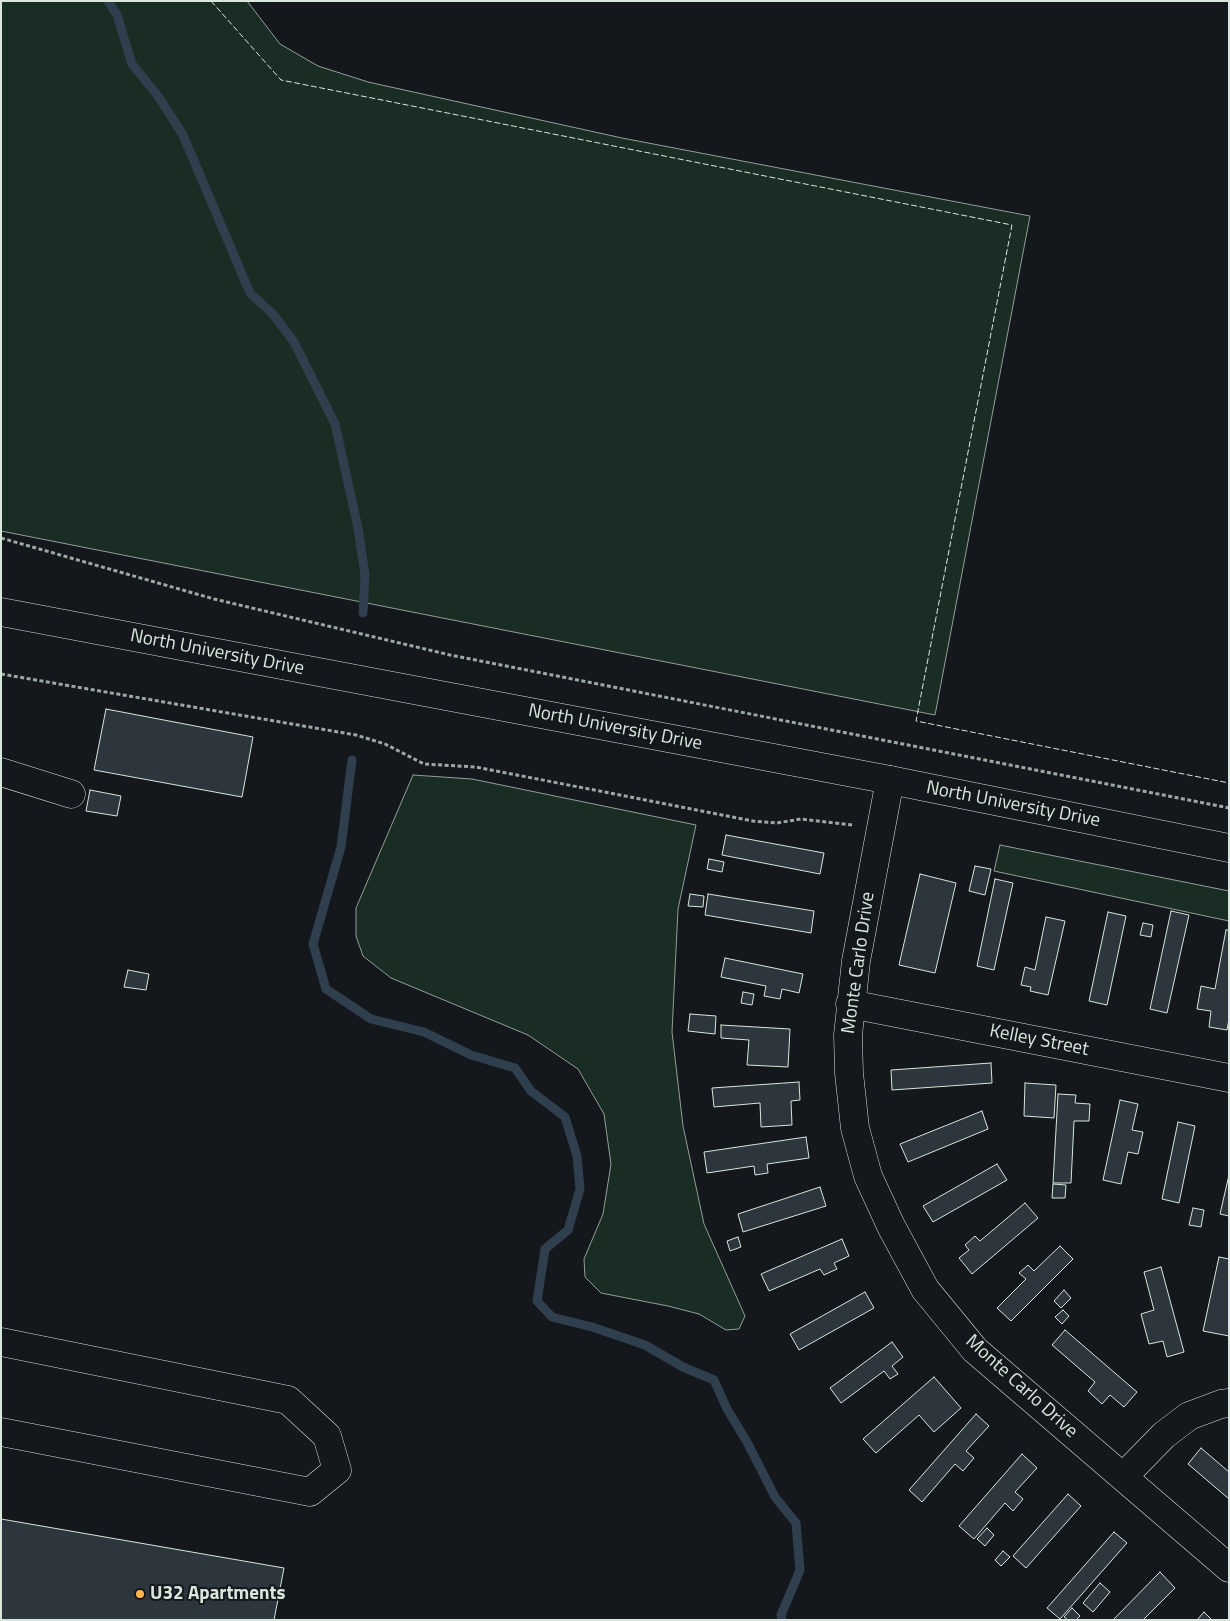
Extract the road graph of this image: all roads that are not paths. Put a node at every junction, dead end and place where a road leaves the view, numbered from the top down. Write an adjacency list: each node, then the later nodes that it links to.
1 (1, 612): 3 (street, North University Drive)
2 (1, 772): 4 (street)
3 (890, 780): 5 (street, North University Drive); 6 (street, Monte Carlo Drive)
4 (71, 794)
5 (1229, 848)
6 (850, 1004): 7 (street, Kelley Street); 11 (street, Monte Carlo Drive)
7 (1229, 1078)
8 (1, 1342): 10 (street)
9 (1229, 1404): 11 (street)
10 (1, 1432)
11 (1123, 1477): 12 (street, Monte Carlo Drive)
12 (1229, 1568)

